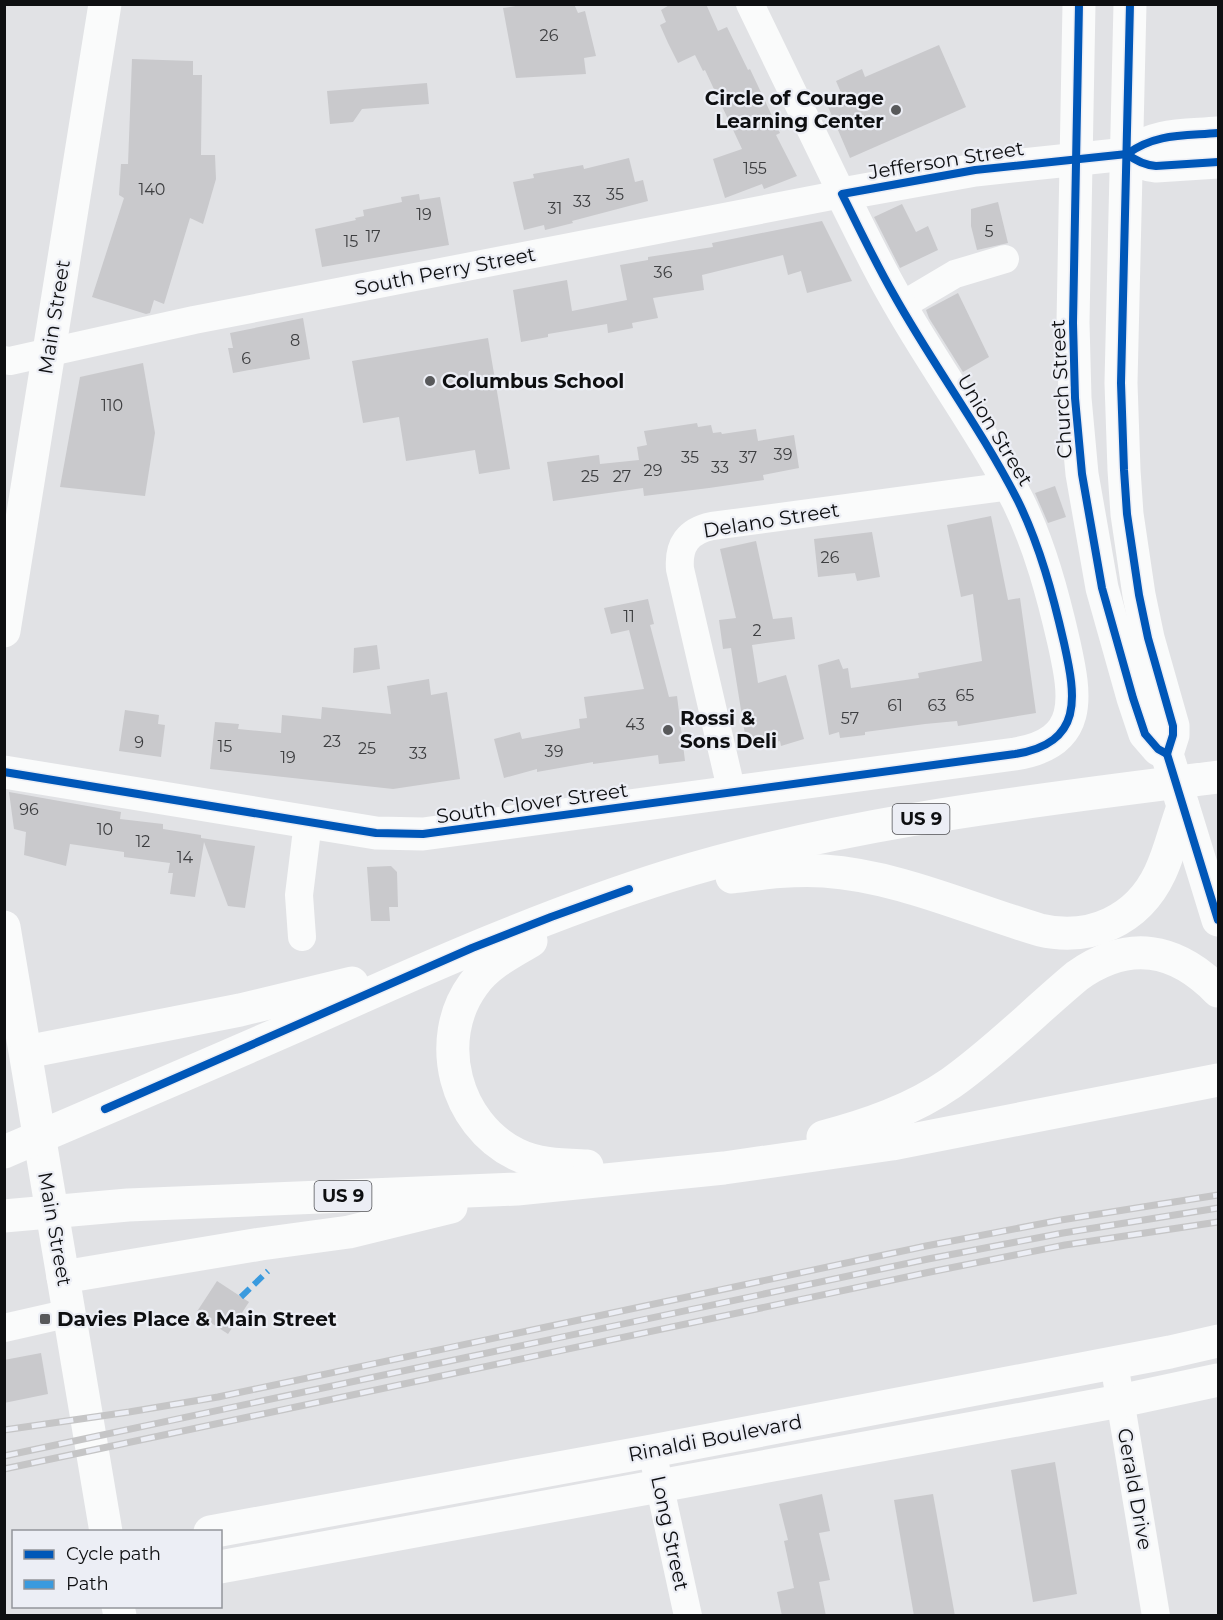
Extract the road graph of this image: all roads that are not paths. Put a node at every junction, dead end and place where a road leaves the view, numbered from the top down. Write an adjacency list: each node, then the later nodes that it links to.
1 (105, 4): 12 (main road, Main Street)
2 (750, 4): 9 (street, Union Street)
3 (1079, 4): 7 (main road, Church Street)
4 (1130, 4): 6 (main road)
5 (1218, 133): 6 (main road, Jefferson Street)
6 (1127, 154): 7 (main road, Jefferson Street); 8 (main road, Jefferson Street); 17 (main road)
7 (1076, 158): 9 (main road, Jefferson Street); 17 (main road, Church Street)
8 (1218, 162)
9 (842, 194): 11 (main road, Union Street); 12 (street, South Perry Street)
10 (1005, 259): 11 (street)
11 (901, 306): 14 (main road, Union Street)
12 (49, 352): 13 (street, South Perry Street); 15 (main road, Main Street)
13 (4, 360)
14 (1010, 486): 16 (main road, Union Street); 20 (street, Delano Street)
15 (4, 631)
16 (1060, 735): 20 (main road, South Clover Street)
17 (1167, 754): 21 (main road)
18 (4, 772): 22 (main road, South Clover Street)
19 (1218, 777): 24 (main road, US 9)
20 (732, 793): 22 (main road, South Clover Street)
21 (1183, 807): 23 (main road); 24 (main road); 25 (main road)
22 (308, 822): 27 (street)
23 (1218, 843)
24 (617, 893): 28 (main road, US 9); 34 (main road)
25 (1218, 920)
26 (4, 927): 30 (main road, Main Street)
27 (302, 937)
28 (472, 948): 31 (main road); 33 (main road, US 9)
29 (1218, 991): 34 (main road)
30 (11, 1006): 31 (main road, Main Street)
31 (26, 1052): 37 (main road, Main Street)
32 (1218, 1080): 34 (main road, US 9)
33 (4, 1152)
34 (698, 1171): 35 (main road, US 9)
35 (558, 1185): 36 (main road, US 9); 37 (main road)
36 (4, 1216)
37 (63, 1276): 38 (main road, Main Street)
38 (69, 1313): 39 (street); 46 (main road, Main Street)
39 (4, 1328)
40 (1218, 1341): 41 (main road, Rinaldi Boulevard)
41 (1113, 1363): 43 (street, Gerald Drive); 44 (main road, Rinaldi Boulevard)
42 (1218, 1380): 43 (main road, Rinaldi Boulevard)
43 (1120, 1401): 45 (main road, Rinaldi Boulevard); 50 (street, Gerald Drive)
44 (652, 1450): 45 (street, Long Street); 47 (main road, Rinaldi Boulevard)
45 (660, 1486): 48 (main road, Rinaldi Boulevard); 49 (street, Long Street)
46 (106, 1530)
47 (221, 1530)
48 (222, 1568)
49 (688, 1616)
50 (1156, 1616)

